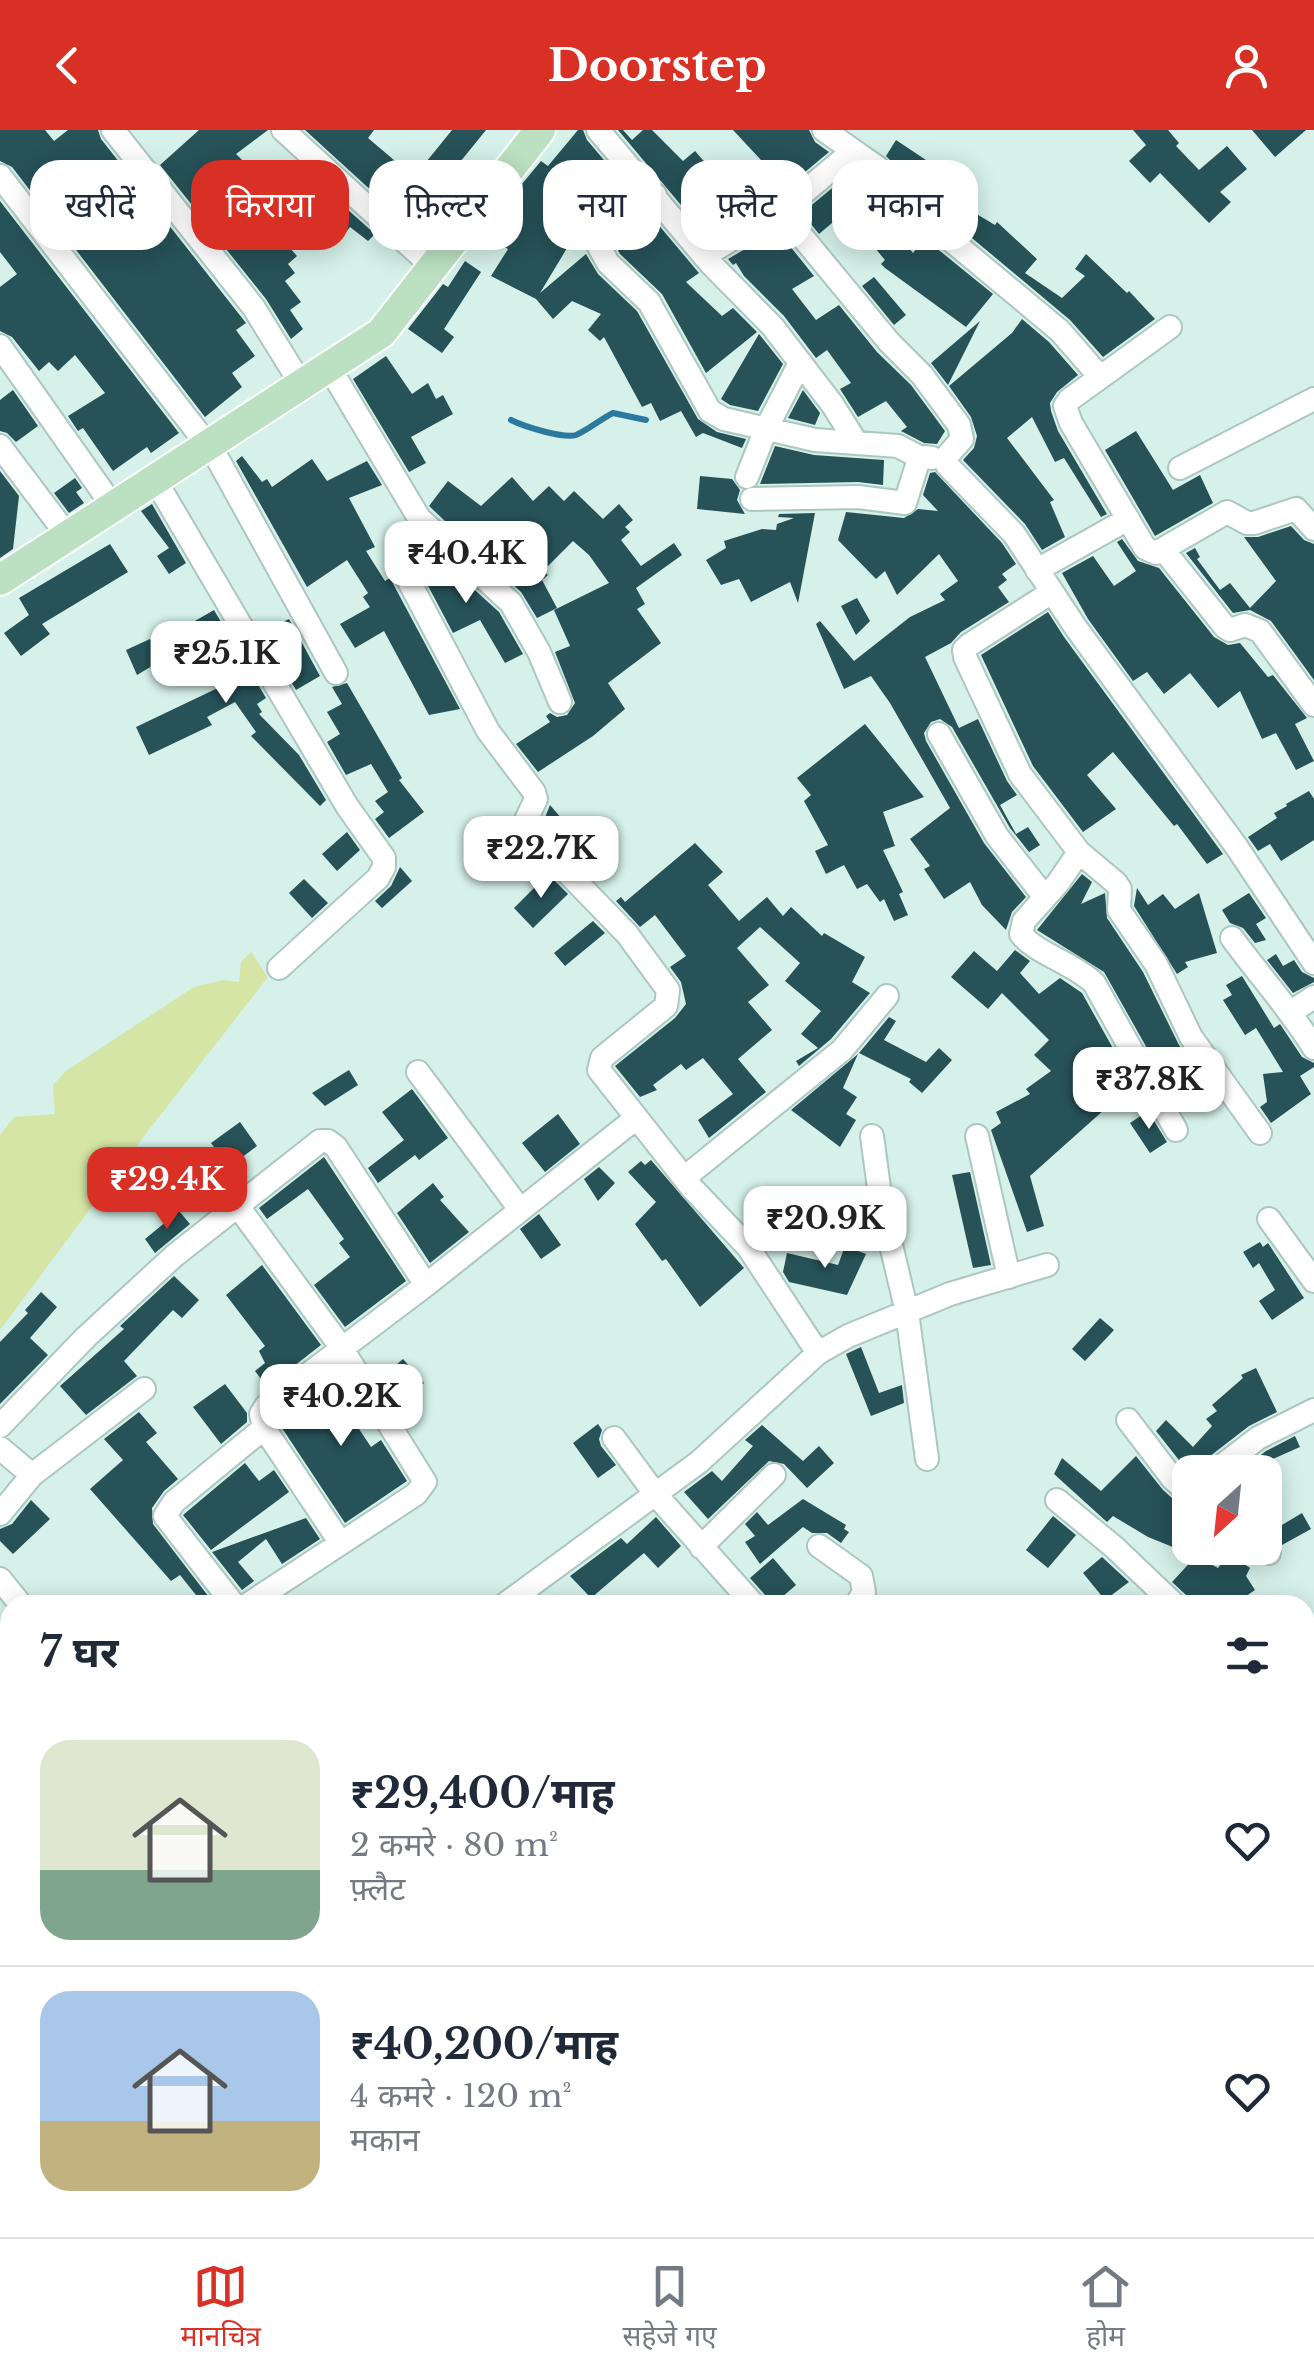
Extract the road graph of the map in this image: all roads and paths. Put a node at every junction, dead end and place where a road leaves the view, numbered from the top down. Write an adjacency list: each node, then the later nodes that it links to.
1 (113, 130): 21 (street)
2 (283, 130): 15 (street)
3 (540, 130): 15 (main road)
4 (598, 130): 7 (street)
5 (824, 130): 6 (street)
6 (854, 151): 9 (street); 20 (street)
7 (624, 160)
8 (0, 176): 25 (street)
9 (812, 185)
10 (661, 202): 14 (street)
11 (812, 248): 27 (street)
12 (599, 250): 23 (street)
13 (714, 250): 14 (street)
14 (704, 256): 18 (street)
15 (433, 267): 19 (main road)
16 (1170, 327): 20 (street)
17 (0, 346): 30 (street)
18 (800, 363): 23 (street); 24 (street)
19 (329, 367): 21 (main road); 40 (street)
20 (1100, 377): 31 (street)
21 (301, 384): 25 (main road)
22 (1314, 399): 28 (street)
23 (766, 428): 24 (street); 27 (street)
24 (856, 442): 27 (street)
25 (206, 444): 29 (main road); 39 (street)
26 (0, 446): 33 (street)
27 (933, 459): 36 (street)
28 (1180, 468)
29 (154, 478): 30 (main road); 47 (street)
30 (112, 505): 33 (main road)
31 (1128, 519): 34 (street); 36 (street)
32 (1314, 529): 34 (street)
33 (67, 536): 37 (main road)
34 (1163, 549): 41 (street)
35 (402, 568): 53 (street)
36 (1037, 570): 38 (street)
37 (0, 580)
38 (1052, 592): 43 (street); 46 (street)
39 (336, 674)
40 (560, 702)
41 (1314, 705)
42 (939, 734): 44 (street)
43 (1079, 852): 44 (street); 55 (street)
44 (1044, 896): 54 (street)
45 (1232, 938): 50 (street)
46 (1314, 963)
47 (279, 968)
48 (887, 996): 58 (street)
49 (1314, 997): 50 (street)
50 (1292, 1012): 51 (street)
51 (1314, 1048)
52 (418, 1072): 60 (street)
53 (635, 1120): 58 (street); 60 (street)
54 (1176, 1130)
55 (1260, 1132)
56 (872, 1136): 66 (street)
57 (976, 1136): 63 (street)
58 (684, 1178): 68 (street)
59 (237, 1205): 65 (street); 67 (street); 72 (street)
60 (519, 1208): 65 (street)
61 (1269, 1219): 64 (street)
62 (1047, 1266): 63 (street)
63 (1009, 1276): 66 (street)
64 (1314, 1281)
65 (426, 1285): 67 (street)
66 (907, 1312): 68 (street); 77 (street)
67 (341, 1347): 73 (street); 84 (street)
68 (818, 1353): 81 (street)
69 (144, 1389): 78 (street)
70 (1314, 1410): 76 (street)
71 (1128, 1420): 80 (street)
72 (0, 1426)
73 (264, 1428): 84 (street); 87 (street)
74 (614, 1438): 81 (street)
75 (0, 1448): 78 (street)
76 (1236, 1455)
77 (928, 1460)
78 (32, 1476): 83 (street)
79 (774, 1476): 86 (street)
80 (1172, 1478)
81 (656, 1496): 86 (street); 89 (street)
82 (1057, 1500): 92 (street)
83 (0, 1514)
84 (340, 1542): 88 (street)
85 (819, 1546): 91 (street)
86 (702, 1547): 90 (street)
87 (226, 1595)
88 (262, 1595)
89 (518, 1595)
90 (745, 1595)
91 (862, 1595)
92 (1164, 1595)

